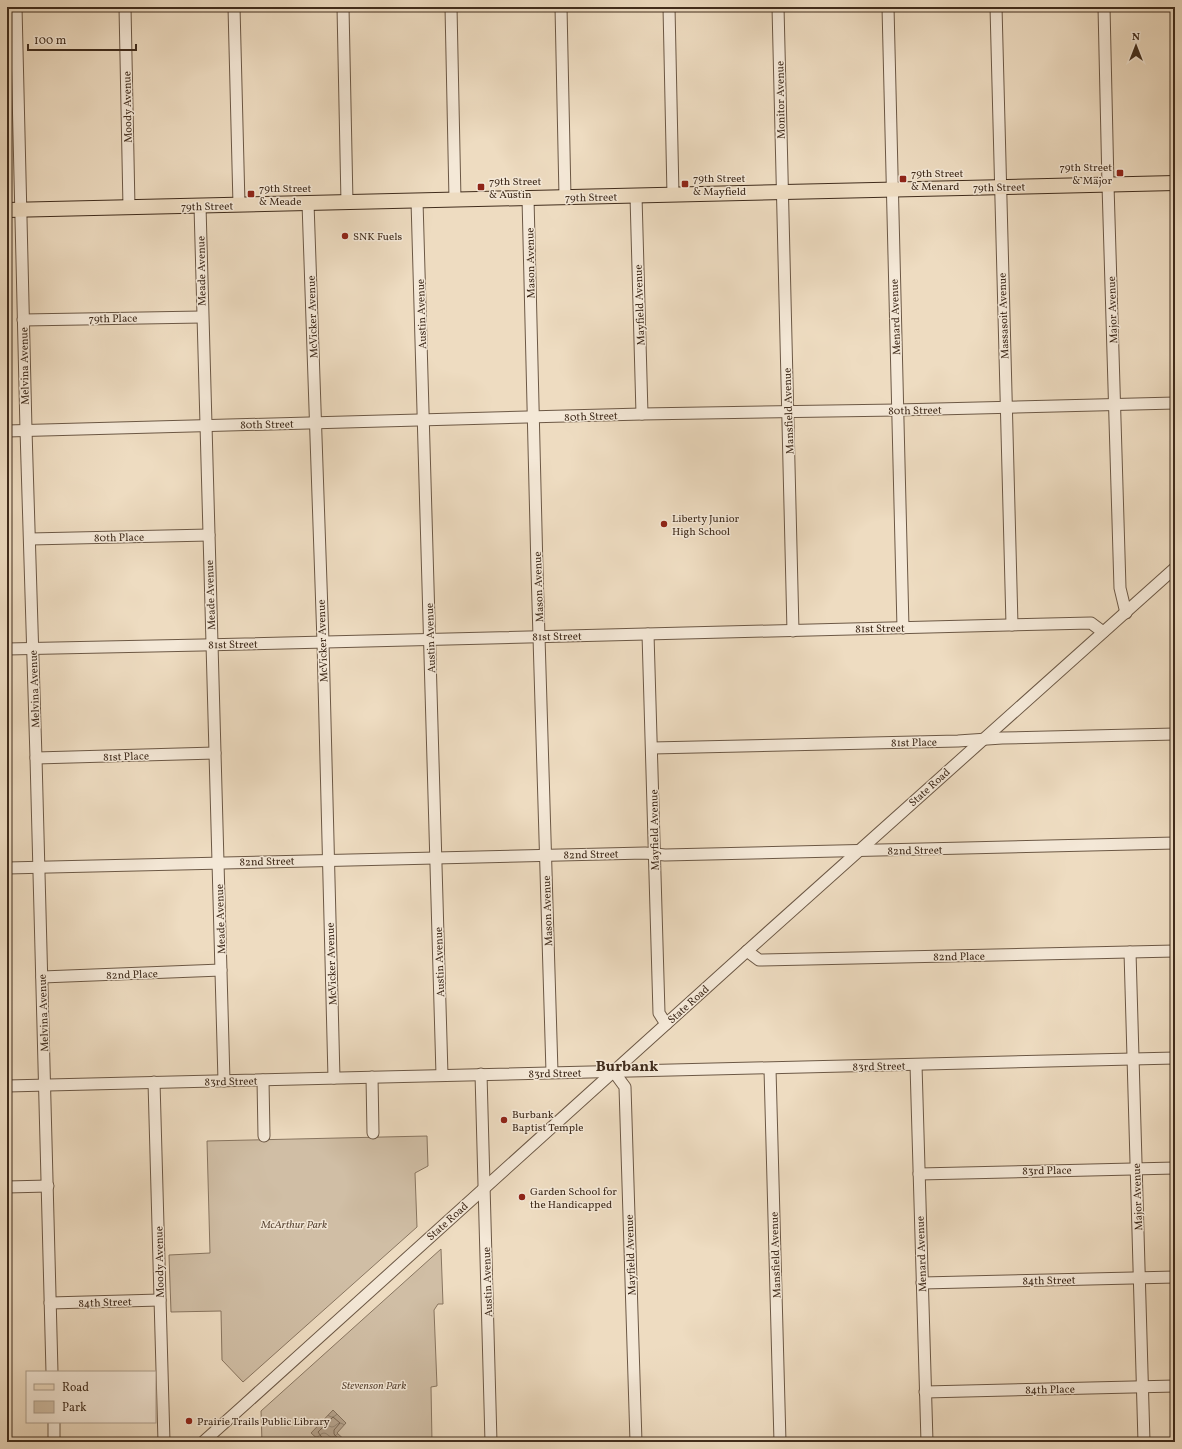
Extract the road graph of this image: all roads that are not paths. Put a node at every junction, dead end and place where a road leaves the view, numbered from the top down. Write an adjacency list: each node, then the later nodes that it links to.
1 (16, 7): 28 (street, Melvina Avenue)
2 (125, 7): 27 (street, Moody Avenue)
3 (234, 7): 25 (street)
4 (342, 7): 23 (street)
5 (451, 7): 21 (street)
6 (561, 7): 19 (street)
7 (669, 7): 17 (street)
8 (778, 7): 16 (street, Monitor Avenue)
9 (888, 7): 15 (street, Menard Avenue)
10 (996, 7): 14 (street, Massasoit Avenue)
11 (1104, 7): 13 (street, Major Avenue)
12 (1175, 183): 13 (main road, 79th Street)
13 (1108, 185): 14 (main road, 79th Street); 32 (street, Major Avenue)
14 (1000, 187): 15 (main road, 79th Street); 33 (street, Massasoit Avenue)
15 (891, 190): 16 (main road, 79th Street); 34 (street, Menard Avenue)
16 (782, 192): 17 (main road, 79th Street); 35 (street, Mansfield Avenue)
17 (673, 195): 18 (main road, 79th Street)
18 (636, 196): 19 (main road, 79th Street); 36 (street, Mayfield Avenue)
19 (565, 197): 20 (main road, 79th Street)
20 (528, 198): 21 (main road, 79th Street); 37 (street, Mason Avenue)
21 (455, 200): 22 (main road, 79th Street)
22 (417, 201): 23 (main road, 79th Street); 38 (street, Austin Avenue)
23 (347, 202): 24 (main road, 79th Street)
24 (308, 203): 25 (main road, 79th Street); 39 (street, McVicker Avenue)
25 (239, 205): 26 (main road, 79th Street)
26 (200, 206): 27 (main road, 79th Street); 29 (street, Meade Avenue)
27 (129, 208): 28 (main road, 79th Street)
28 (14, 210): 30 (street, Melvina Avenue)
29 (202, 316): 30 (street, 79th Place); 40 (street, Meade Avenue)
30 (23, 320): 41 (street, Melvina Avenue)
31 (1175, 403): 32 (street, 80th Street)
32 (1114, 404): 33 (street, 80th Street); 46 (street, Major Avenue)
33 (1006, 408): 34 (street, 80th Street); 47 (street, Massasoit Avenue)
34 (897, 410): 35 (street, 80th Street); 48 (street, Menard Avenue)
35 (788, 411): 36 (street, 80th Street); 49 (street, Mansfield Avenue)
36 (642, 414): 37 (street, 80th Street)
37 (533, 418): 38 (street, 80th Street); 52 (street, Mason Avenue)
38 (424, 420): 39 (street, 80th Street); 53 (street, Austin Avenue)
39 (315, 423): 40 (street, 80th Street); 54 (street, McVicker Avenue)
40 (205, 425): 41 (street, 80th Street); 43 (street, Meade Avenue)
41 (26, 430): 42 (street, 80th Street); 44 (street, Melvina Avenue)
42 (7, 431)
43 (209, 535): 44 (street, 80th Place); 55 (street, Meade Avenue)
44 (30, 539): 56 (street, Melvina Avenue)
45 (1175, 568): 46 (street, State Road)
46 (1126, 613): 50 (street, State Road)
47 (1012, 625): 48 (street, 81st Street); 50 (street, 81st Street)
48 (903, 628): 49 (street, 81st Street)
49 (793, 630): 51 (street, 81st Street)
50 (1103, 632): 59 (street, State Road)
51 (648, 634): 52 (street, 81st Street); 60 (street, Mayfield Avenue)
52 (540, 637): 53 (street, 81st Street); 66 (street, Mason Avenue)
53 (430, 640): 54 (street, 81st Street); 67 (street, Austin Avenue)
54 (323, 642): 55 (street, 81st Street); 68 (street, McVicker Avenue)
55 (212, 645): 56 (street, 81st Street); 61 (street, Meade Avenue)
56 (32, 648): 57 (street, 81st Street); 62 (street, Melvina Avenue)
57 (7, 649)
58 (1175, 734): 59 (street, 81st Place)
59 (982, 740): 60 (street, 81st Place); 64 (street, State Road)
60 (652, 748): 65 (street, Mayfield Avenue)
61 (215, 753): 62 (street, 81st Place); 69 (street, Meade Avenue)
62 (36, 758): 70 (street, Melvina Avenue)
63 (1175, 843): 64 (street, 82nd Street)
64 (858, 851): 65 (street, 82nd Street); 72 (street, State Road)
65 (655, 854): 66 (street, 82nd Street); 77 (street, Mayfield Avenue)
66 (545, 855): 67 (street, 82nd Street); 82 (street, Mason Avenue)
67 (437, 857): 68 (street, 82nd Street); 85 (street, Austin Avenue)
68 (327, 860): 69 (street, 82nd Street); 87 (street, McVicker Avenue)
69 (218, 862): 70 (street, 82nd Street); 75 (street, Meade Avenue)
70 (39, 867): 71 (street, 82nd Street); 76 (street, Melvina Avenue)
71 (7, 868)
72 (747, 951): 74 (street, 82nd Place); 77 (street, State Road)
73 (1175, 951): 74 (street, 82nd Place)
74 (1130, 952): 79 (street, Major Avenue)
75 (221, 970): 76 (street, 82nd Place); 89 (street, Meade Avenue)
76 (42, 977): 91 (street, Melvina Avenue)
77 (666, 1024): 83 (street, State Road)
78 (1175, 1058): 79 (street, 83rd Street)
79 (1133, 1060): 80 (street, 83rd Street); 95 (street, Major Avenue)
80 (916, 1065): 81 (street, 83rd Street); 97 (street, Menard Avenue)
81 (770, 1069): 83 (street, 83rd Street); 116 (street, Mansfield Avenue)
82 (552, 1072): 83 (street, 83rd Street); 84 (street, 83rd Street)
83 (614, 1072): 100 (street, State Road); 115 (street, Mayfield Avenue)
84 (481, 1074): 85 (street, 83rd Street); 100 (street, Austin Avenue)
85 (442, 1075): 86 (street, 83rd Street)
86 (372, 1077): 87 (street, 83rd Street); 93 (street)
87 (334, 1078): 88 (street, 83rd Street)
88 (263, 1080): 89 (street, 83rd Street); 94 (street)
89 (224, 1081): 90 (street, 83rd Street)
90 (154, 1082): 91 (street, 83rd Street); 104 (street, Moody Avenue)
91 (45, 1085): 92 (street, 83rd Street); 98 (street, Melvina Avenue)
92 (7, 1086)
93 (373, 1133)
94 (264, 1136)
95 (1136, 1168): 96 (street, 83rd Place); 97 (street, 83rd Place); 102 (street, Major Avenue)
96 (1175, 1168)
97 (919, 1174): 103 (street, Menard Avenue)
98 (48, 1186): 99 (street); 105 (street, Melvina Avenue)
99 (7, 1187)
100 (484, 1188): 113 (street, State Road); 114 (street, Austin Avenue)
101 (1175, 1277): 102 (street, 84th Street)
102 (1139, 1278): 103 (street, 84th Street); 108 (street, Major Avenue)
103 (922, 1283): 109 (street, Menard Avenue)
104 (160, 1300): 105 (street, 84th Street); 112 (street, Moody Avenue)
105 (50, 1303): 106 (street, Melvina Avenue)
106 (52, 1371)
107 (1175, 1386): 108 (street, 84th Place)
108 (1142, 1387): 109 (street, 84th Place); 118 (street, Major Avenue)
109 (925, 1392): 117 (street, Menard Avenue)
110 (54, 1423): 111 (street)
111 (54, 1442)
112 (164, 1442)
113 (202, 1442)
114 (491, 1442)
115 (636, 1442)
116 (780, 1442)
117 (927, 1442)
118 (1144, 1442)

